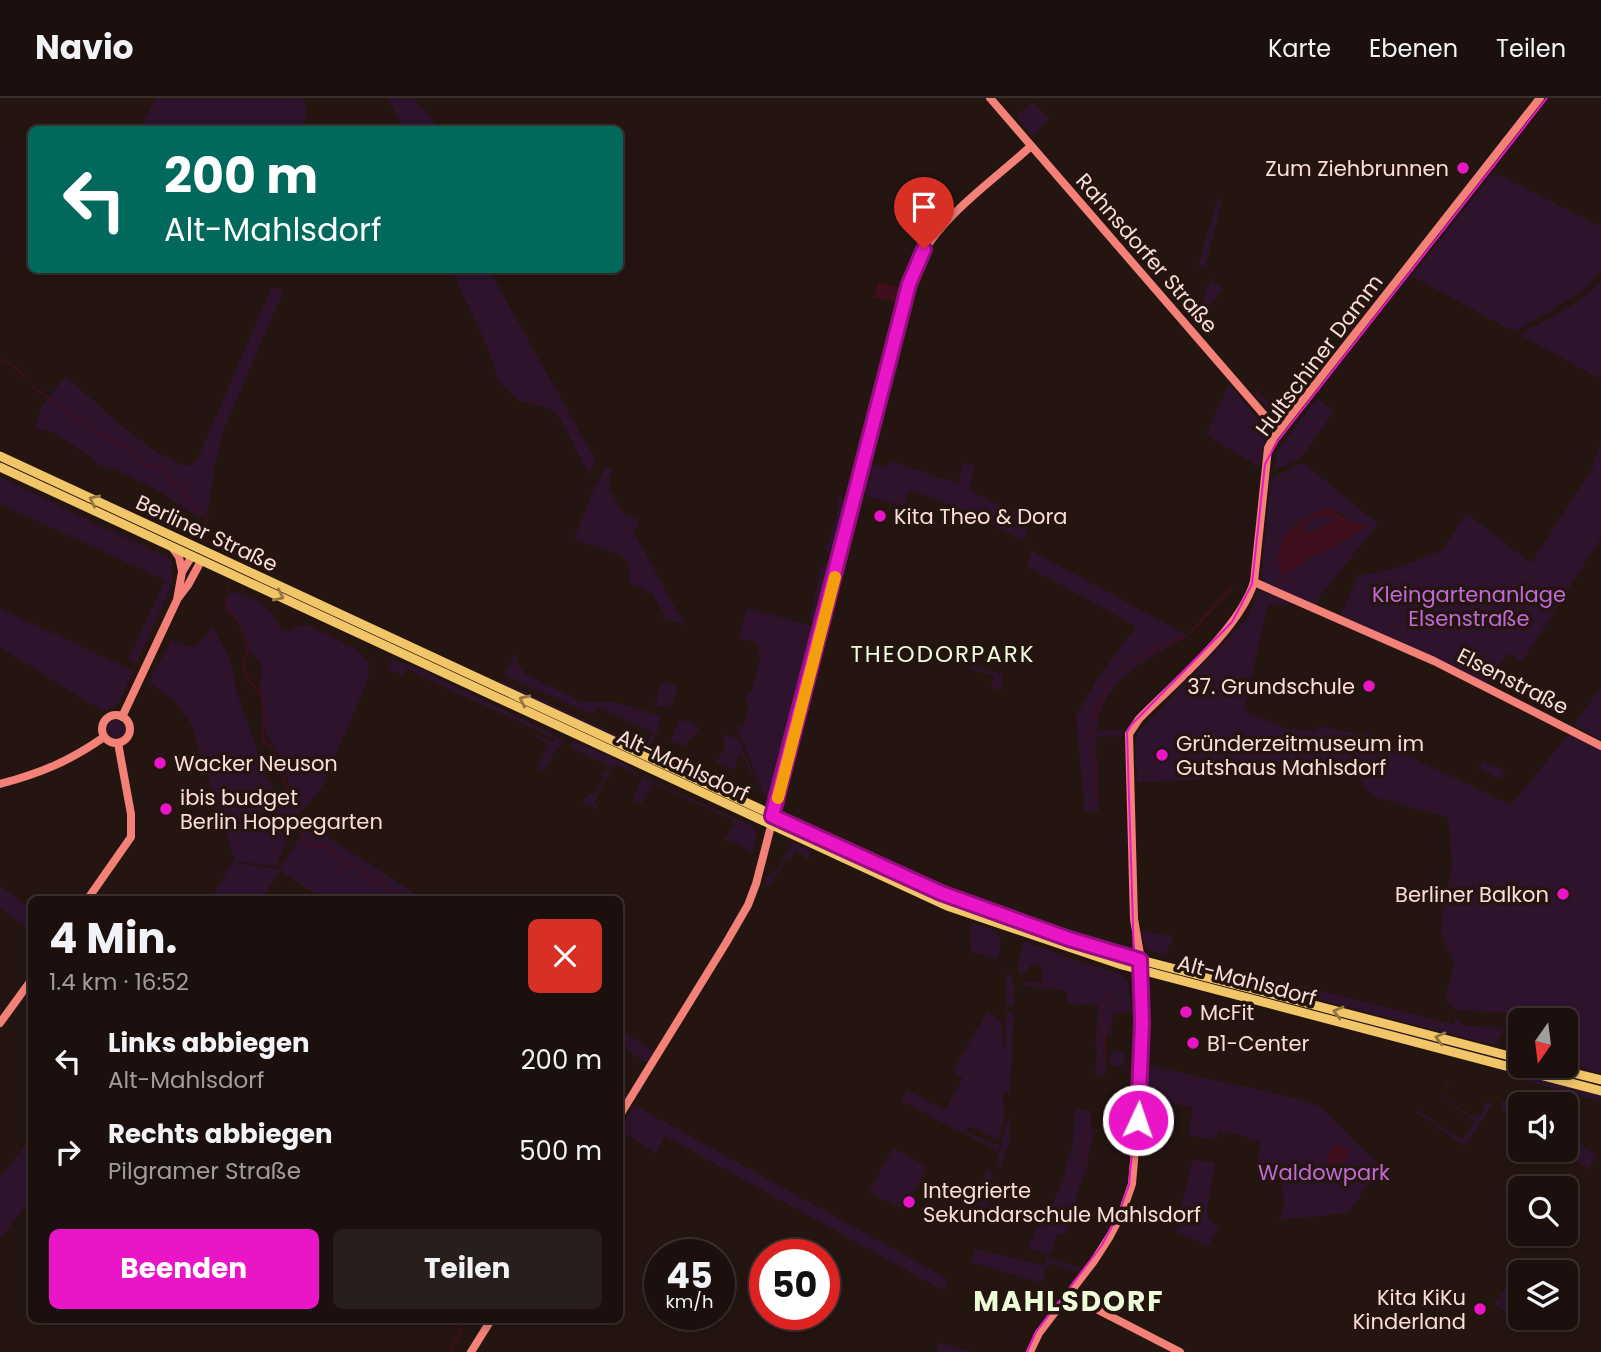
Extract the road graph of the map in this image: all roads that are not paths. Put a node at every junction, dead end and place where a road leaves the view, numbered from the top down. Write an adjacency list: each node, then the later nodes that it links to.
1 (990, 98): 3 (street, Rahnsdorfer Straße)
2 (1540, 98): 4 (street, Hultschiner Damm)
3 (1031, 146): 4 (street, Rahnsdorfer Straße); 18 (street)
4 (1278, 431): 10 (street, Hultschiner Damm)
5 (0, 456): 12 (main road, Berliner Straße, one-way to 5)
6 (0, 467): 7 (main road, Berliner Straße)
7 (171, 546): 8 (main road, Berliner Straße); 9 (street)
8 (197, 558): 9 (street); 11 (street); 12 (main road, Berliner Straße, one-way to 12)
9 (183, 572): 11 (street)
10 (1254, 582): 16 (street, Elsenstraße); 20 (street, Hultschiner Damm)
11 (178, 598): 13 (street)
12 (398, 647): 18 (main road, Alt-Mahlsdorf)
13 (122, 717): 14 (street); 15 (street)
14 (104, 737): 15 (street); 17 (street)
15 (118, 743): 19 (street)
16 (1601, 746)
17 (0, 784)
18 (771, 820): 20 (main road, Alt-Mahlsdorf); 27 (street)
19 (90, 896)
20 (1141, 965): 23 (main road, Alt-Mahlsdorf, one-way to 20); 26 (main road, Alt-Mahlsdorf); 28 (street, Hultschiner Damm)
21 (28, 984): 22 (street)
22 (0, 1023)
23 (1508, 1056)
24 (1578, 1074): 25 (main road)
25 (1601, 1080)
26 (1601, 1091)
27 (623, 1110)
28 (1069, 1295): 31 (street, Hultschiner Damm); 32 (street)
29 (489, 1323): 30 (street)
30 (471, 1352)
31 (1030, 1352)
32 (1180, 1352)

